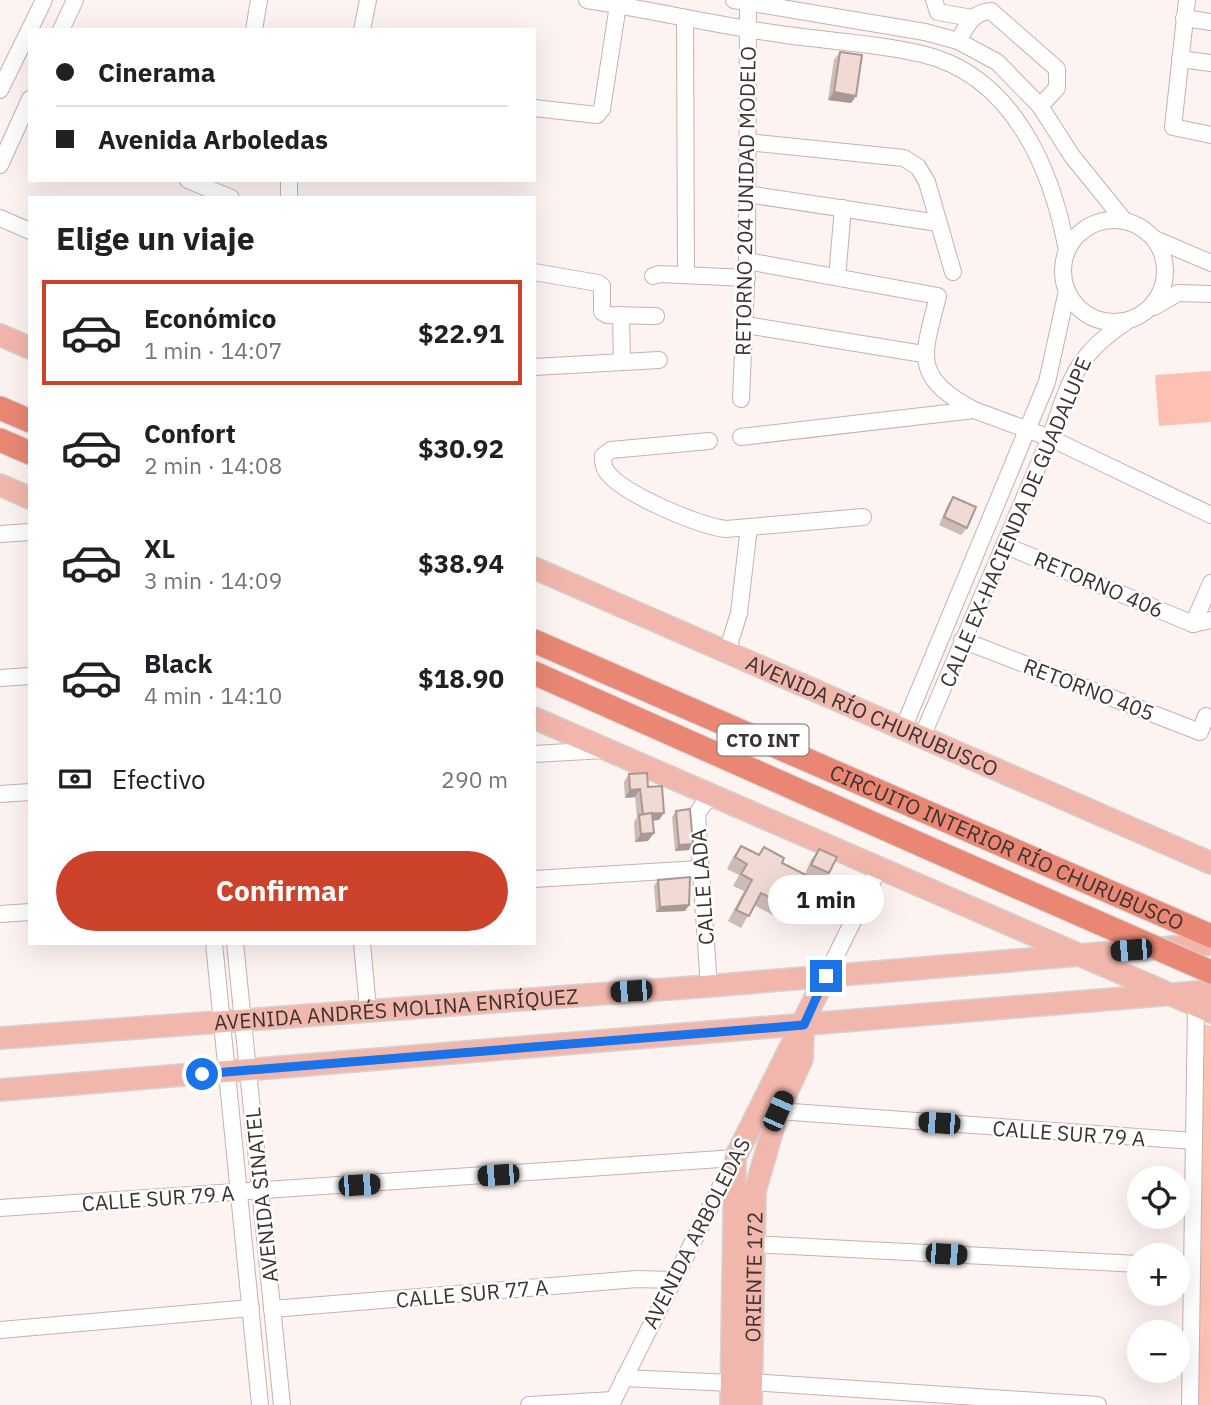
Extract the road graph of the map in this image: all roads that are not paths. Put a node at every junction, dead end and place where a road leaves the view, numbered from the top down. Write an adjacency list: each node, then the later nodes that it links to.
1 (44, 0): 14 (street)
2 (75, 0): 15 (street)
3 (259, 0): 16 (street)
4 (368, 0): 17 (street)
5 (587, 0): 9 (street)
6 (933, 0): 11 (street)
7 (1186, 0): 12 (street)
8 (743, 1): 18 (street, RETORNO 204 UNIDAD MODELO); 20 (street)
9 (618, 5): 10 (street); 25 (street)
10 (685, 18): 18 (street); 44 (street)
11 (971, 18): 20 (street); 24 (street)
12 (1184, 18): 13 (street); 21 (street)
13 (1211, 22)
14 (30, 28)
15 (62, 28)
16 (254, 28)
17 (362, 28)
18 (747, 30): 28 (street, RETORNO 204 UNIDAD MODELO); 39 (street)
19 (28, 33): 23 (street)
20 (958, 41): 24 (street)
21 (1180, 59): 22 (street); 27 (street)
22 (1211, 63)
23 (0, 90)
24 (1040, 106): 35 (street)
25 (536, 108)
26 (28, 109): 29 (street)
27 (1211, 135)
28 (747, 142): 31 (street, RETORNO 204 UNIDAD MODELO); 36 (street)
29 (0, 165)
30 (193, 182): 32 (street)
31 (747, 194): 33 (street); 40 (street, RETORNO 204 UNIDAD MODELO)
32 (226, 196)
33 (843, 208): 36 (street); 46 (street)
34 (0, 218): 37 (street)
35 (1123, 219): 38 (street); 39 (street)
36 (938, 223): 43 (street)
37 (28, 230)
38 (1155, 239): 41 (street); 50 (street)
39 (1067, 251): 48 (street)
40 (747, 261): 46 (street); 47 (street, RETORNO 204 UNIDAD MODELO)
41 (1211, 262)
42 (536, 272): 51 (street)
43 (953, 272)
44 (686, 274): 45 (street); 47 (street)
45 (653, 276)
46 (837, 277): 57 (street)
47 (747, 278): 54 (street, RETORNO 204 UNIDAD MODELO)
48 (1067, 291): 53 (street); 65 (street, CALLE EX-HACIENDA DE GUADALUPE)
49 (1211, 294): 50 (street)
50 (1149, 309): 53 (street)
51 (621, 315): 52 (street); 59 (street)
52 (656, 316)
53 (1126, 322): 67 (street, CALLE EX-HACIENDA DE GUADALUPE)
54 (746, 324): 57 (street); 61 (street, RETORNO 204 UNIDAD MODELO)
55 (0, 335): 56 (main road)
56 (28, 347)
57 (923, 354): 63 (street)
58 (659, 360): 59 (street)
59 (622, 362): 60 (street)
60 (536, 367)
61 (741, 399)
62 (0, 408): 64 (highway)
63 (974, 410): 65 (street); 66 (street)
64 (28, 420)
65 (1029, 430): 67 (street); 91 (street, CALLE EX-HACIENDA DE GUADALUPE)
66 (741, 438)
67 (1050, 438): 73 (street); 78 (street, CALLE EX-HACIENDA DE GUADALUPE)
68 (0, 440): 70 (highway)
69 (709, 441): 75 (street)
70 (28, 452)
71 (0, 485): 72 (main road)
72 (28, 497)
73 (1211, 515)
74 (863, 517): 75 (street)
75 (749, 527): 85 (street)
76 (28, 532): 77 (street)
77 (0, 534)
78 (1004, 545): 82 (street, RETORNO 406); 83 (street, CALLE EX-HACIENDA DE GUADALUPE)
79 (536, 569): 85 (main road, AVENIDA RÍO CHURUBUSCO)
80 (1211, 583): 82 (street)
81 (1211, 620): 82 (street)
82 (1193, 624)
83 (962, 640): 89 (street, RETORNO 405); 91 (street, CALLE EX-HACIENDA DE GUADALUPE)
84 (536, 641): 103 (highway, CIRCUITO INTERIOR RÍO CHURUBUSCO / CTO INT)
85 (727, 652): 91 (main road, AVENIDA RÍO CHURUBUSCO)
86 (536, 674): 109 (highway, CIRCUITO INTERIOR RÍO CHURUBUSCO / CTO INT, bridge)
87 (28, 676): 88 (street)
88 (0, 678)
89 (1206, 716)
90 (536, 719): 92 (main road)
91 (912, 733): 97 (main road, AVENIDA RÍO CHURUBUSCO)
92 (608, 750): 93 (street); 96 (main road)
93 (536, 754)
94 (28, 792): 95 (street)
95 (0, 794)
96 (715, 797): 98 (main road); 99 (street, CALLE LADA)
97 (1211, 863)
98 (879, 868): 108 (main road); 110 (street, AVENIDA ARBOLEDAS)
99 (699, 869): 100 (street); 111 (street, CALLE LADA)
100 (536, 879)
101 (28, 912): 102 (street)
102 (0, 914)
103 (1211, 936)
104 (1211, 944): 108 (main road, AVENIDA ANDRÉS MOLINA ENRÍQUEZ)
105 (214, 945): 115 (street, AVENIDA SINATEL)
106 (235, 945): 115 (street, AVENIDA SINATEL)
107 (362, 945): 114 (street)
108 (1078, 955): 110 (main road, AVENIDA ANDRÉS MOLINA ENRÍQUEZ); 112 (main road)
109 (1211, 972)
110 (826, 976): 111 (main road, AVENIDA ANDRÉS MOLINA ENRÍQUEZ); 116 (main road, AVENIDA ARBOLEDAS)
111 (709, 986): 114 (main road, AVENIDA ANDRÉS MOLINA ENRÍQUEZ)
112 (1168, 994): 113 (main road); 116 (main road)
113 (1206, 1003): 121 (street)
114 (368, 1009): 115 (main road, AVENIDA ANDRÉS MOLINA ENRÍQUEZ)
115 (233, 1021): 117 (main road, AVENIDA ANDRÉS MOLINA ENRÍQUEZ); 118 (street, AVENIDA SINATEL)
116 (804, 1025): 118 (main road); 120 (main road, AVENIDA ARBOLEDAS); 123 (main road, AVENIDA ARBOLEDAS)
117 (0, 1038)
118 (238, 1071): 119 (main road); 124 (street, AVENIDA SINATEL); 125 (street, AVENIDA SINATEL)
119 (0, 1090)
120 (778, 1111): 121 (street, CALLE SUR 79 A); 122 (main road, AVENIDA ARBOLEDAS)
121 (1194, 1141): 127 (street)
122 (765, 1151): 128 (main road, ORIENTE 172)
123 (735, 1158): 124 (street, CALLE SUR 79 A); 130 (street, AVENIDA ARBOLEDAS); 136 (main road, ORIENTE 172)
124 (261, 1192): 125 (street, CALLE SUR 79 A); 133 (street, AVENIDA SINATEL)
125 (240, 1193): 126 (street, CALLE SUR 79 A); 132 (street, AVENIDA SINATEL)
126 (0, 1208)
127 (1187, 1243)
128 (752, 1244): 129 (street); 136 (main road, ORIENTE 172)
129 (1127, 1263)
130 (672, 1280): 133 (street, CALLE SUR 77 A); 135 (street, AVENIDA ARBOLEDAS)
131 (1186, 1306): 144 (street)
132 (251, 1308): 134 (street); 138 (street, AVENIDA SINATEL)
133 (272, 1308): 139 (street, AVENIDA SINATEL)
134 (0, 1330)
135 (624, 1378): 136 (street); 137 (street, AVENIDA ARBOLEDAS)
136 (741, 1383): 141 (main road, ORIENTE 172); 142 (main road, ORIENTE 172); 143 (street)
137 (612, 1403): 140 (street)
138 (260, 1405)
139 (282, 1405)
140 (529, 1405)
141 (731, 1405)
142 (751, 1405)
143 (1098, 1405)
144 (1190, 1405)

